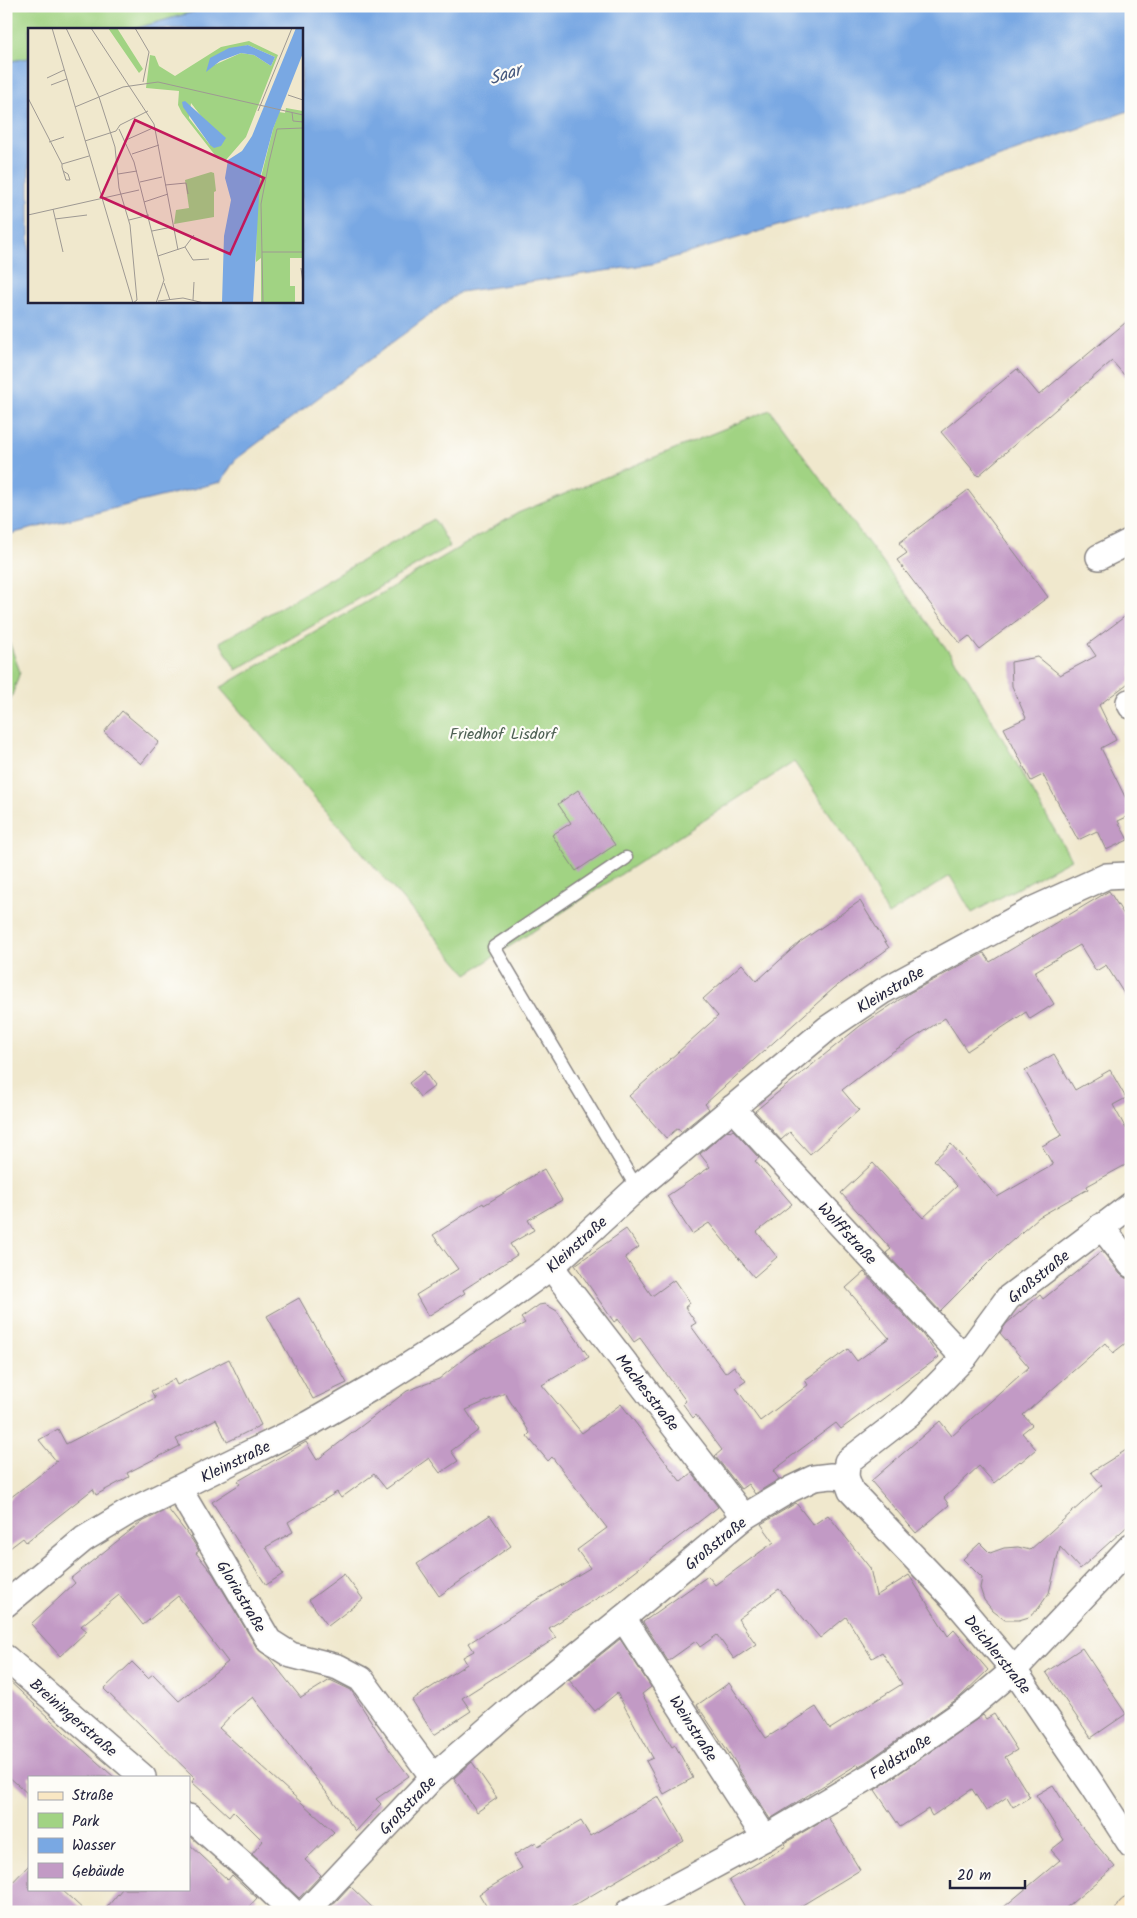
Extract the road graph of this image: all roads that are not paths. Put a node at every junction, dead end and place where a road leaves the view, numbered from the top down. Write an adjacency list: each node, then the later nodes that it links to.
1 (1131, 541): 2 (street)
2 (1099, 557)
3 (626, 858): 6 (lane)
4 (1130, 875): 5 (street, Kleinstraße)
5 (732, 1108): 6 (street, Kleinstraße); 11 (street, Wolffstraße)
6 (637, 1188): 10 (street, Kleinstraße)
7 (1131, 1204): 8 (street, Großstraße)
8 (1101, 1226): 9 (street); 11 (street, Großstraße)
9 (1131, 1265)
10 (551, 1267): 13 (street, Kleinstraße); 14 (street, Machesstraße)
11 (964, 1358): 12 (street, Großstraße)
12 (846, 1477): 14 (street, Großstraße); 19 (street, Deichlerstraße)
13 (179, 1489): 16 (street, Kleinstraße); 21 (street, Gloriastraße)
14 (744, 1518): 17 (street, Großstraße)
15 (1131, 1546): 19 (street, Feldstraße)
16 (6, 1604)
17 (624, 1618): 21 (street, Großstraße); 23 (street, Weinstraße)
18 (6, 1658): 20 (street, Breiningerstraße)
19 (1014, 1670): 23 (street, Feldstraße); 24 (street, Deichlerstraße)
20 (141, 1776)
21 (432, 1777): 26 (street, Großstraße)
22 (190, 1818): 25 (street)
23 (765, 1838): 27 (street, Feldstraße)
24 (1131, 1845)
25 (293, 1912)
26 (306, 1912)
27 (628, 1912)

